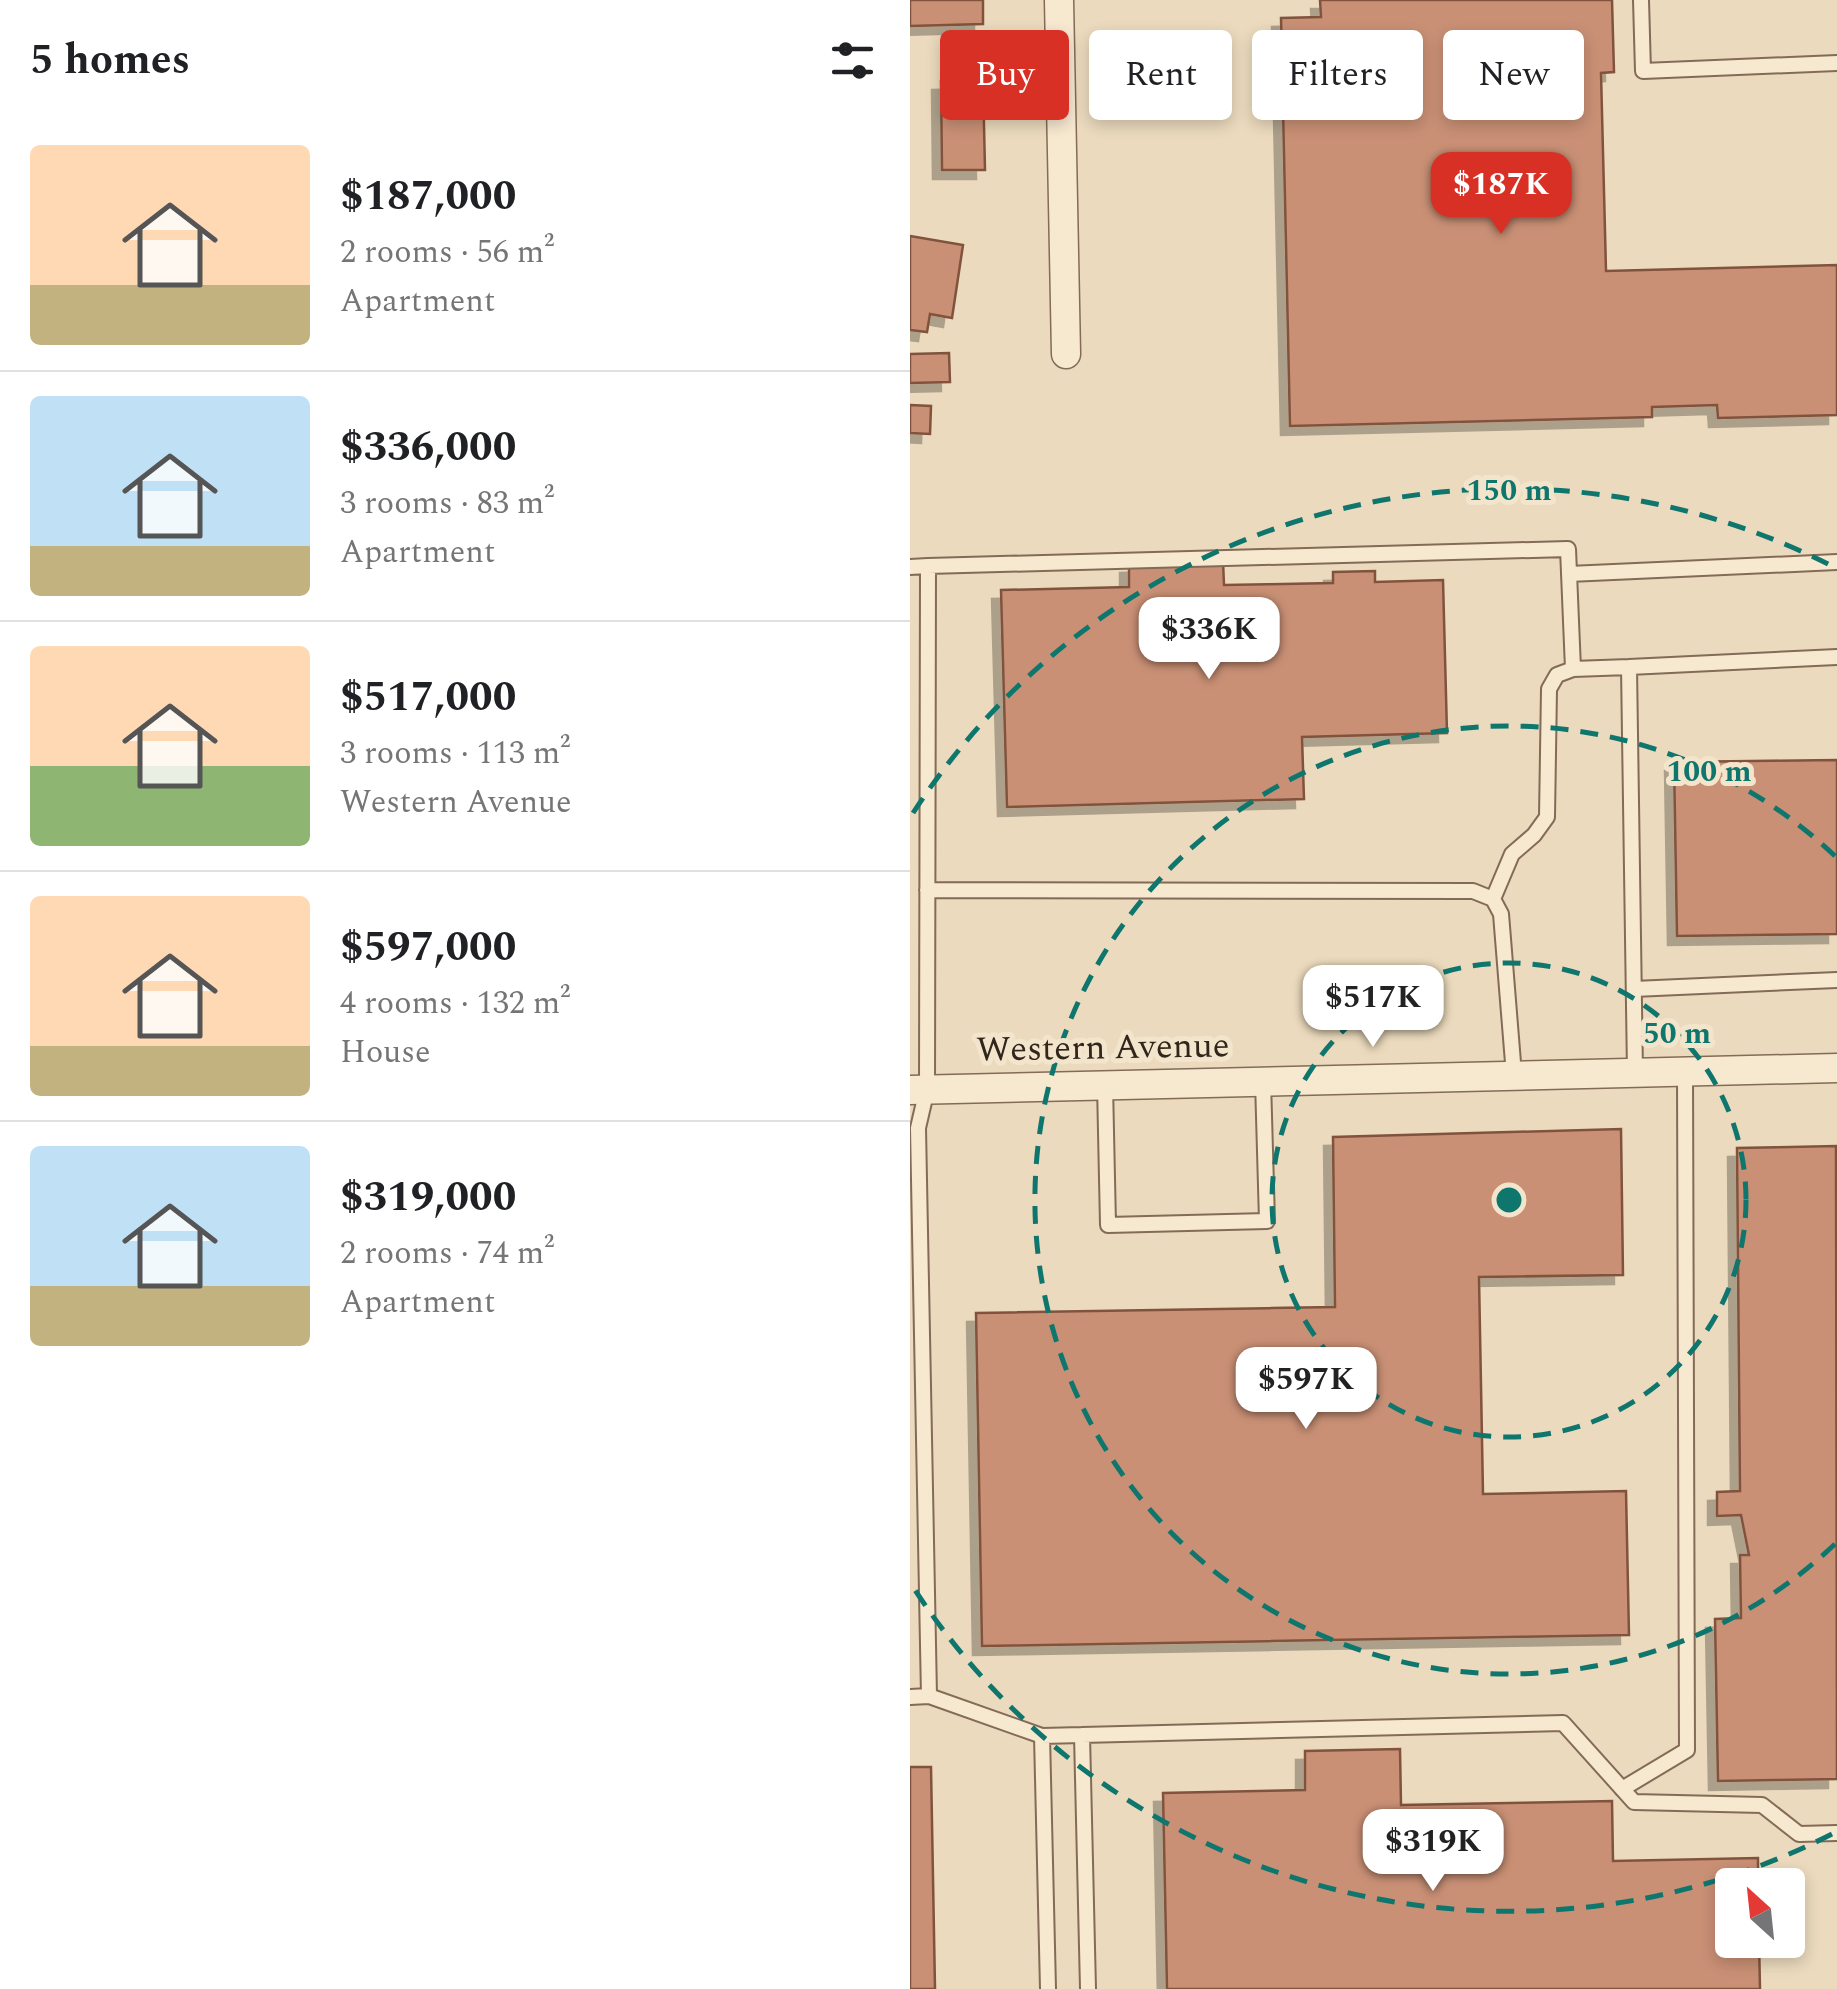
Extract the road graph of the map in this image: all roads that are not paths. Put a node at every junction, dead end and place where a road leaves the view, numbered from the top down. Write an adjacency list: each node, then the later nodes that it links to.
1 (1059, 0): 4 (street)
2 (1641, 0): 3 (lane)
3 (1837, 63)
4 (1066, 354)
5 (1837, 562): 8 (lane)
6 (928, 566): 7 (lane); 8 (lane); 12 (lane)
7 (910, 567)
8 (1569, 574): 11 (lane)
9 (1837, 657): 10 (lane)
10 (1629, 667): 11 (lane); 15 (lane)
11 (1573, 669): 13 (lane)
12 (927, 890): 13 (lane); 22 (lane)
13 (1492, 899): 19 (lane)
14 (1837, 980): 15 (lane)
15 (1634, 988): 18 (lane)
16 (1837, 1068): 17 (street, Western Avenue)
17 (1685, 1071): 18 (street, Western Avenue); 27 (lane)
18 (1635, 1072): 19 (street, Western Avenue)
19 (1514, 1075): 20 (street, Western Avenue)
20 (1263, 1081): 21 (street, Western Avenue); 21 (lane)
21 (1105, 1085): 22 (street, Western Avenue)
22 (918, 1090): 23 (lane)
23 (929, 1696): 24 (lane); 26 (lane)
24 (910, 1697)
25 (1082, 1735): 26 (lane); 27 (lane); 30 (lane)
26 (1042, 1736): 29 (lane)
27 (1622, 1789): 28 (lane)
28 (1837, 1833)
29 (1048, 1989)
30 (1088, 1989)

